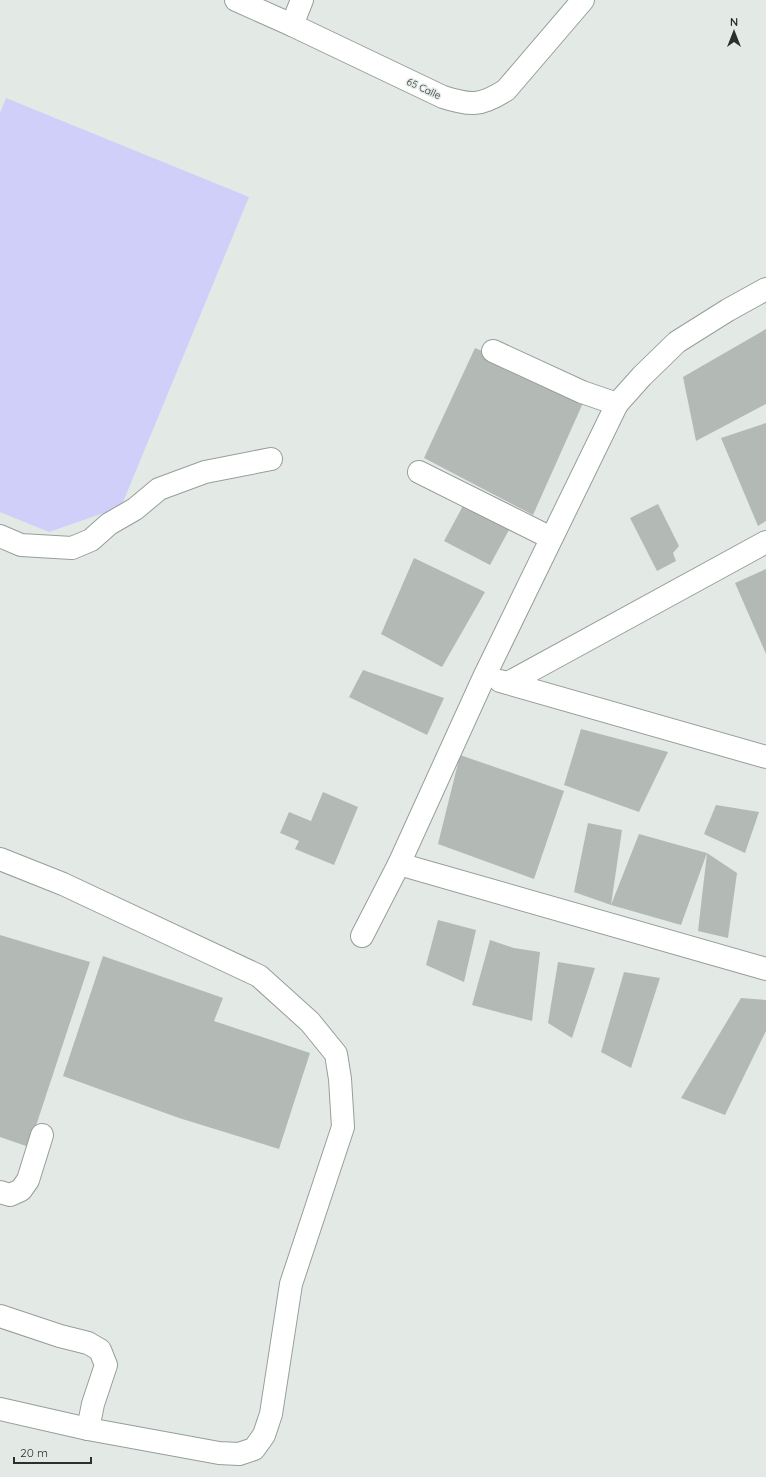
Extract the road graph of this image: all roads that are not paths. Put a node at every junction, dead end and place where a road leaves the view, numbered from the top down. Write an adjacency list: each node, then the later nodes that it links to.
1 (236, 0): 4 (street, 65 Calle)
2 (302, 0): 4 (street)
3 (583, 0): 4 (street, 65 Calle)
4 (292, 25)
5 (766, 289): 7 (street)
6 (493, 351): 7 (street)
7 (617, 404): 11 (street)
8 (271, 459): 10 (street)
9 (419, 472): 11 (street)
10 (0, 536)
11 (551, 538): 13 (street)
12 (766, 542): 14 (street)
13 (484, 677): 14 (street); 17 (street)
14 (508, 683): 15 (street)
15 (766, 757)
16 (0, 859): 24 (street)
17 (398, 864): 18 (street); 19 (street)
18 (362, 936)
19 (766, 969)
20 (42, 1135): 21 (street)
21 (0, 1192)
22 (0, 1316): 24 (street)
23 (0, 1409): 24 (street)
24 (88, 1429)

